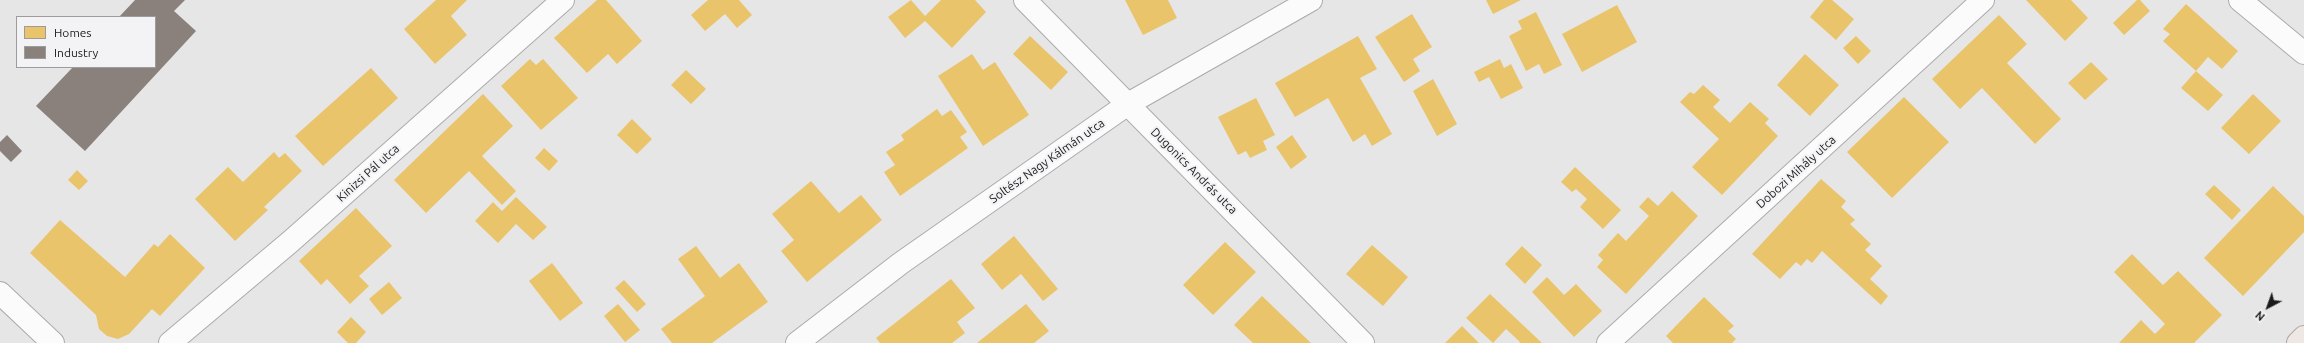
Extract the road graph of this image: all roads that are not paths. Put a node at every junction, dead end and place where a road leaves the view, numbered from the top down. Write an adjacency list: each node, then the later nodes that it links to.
1 (563, 0): 11 (street, Kinizsi Pál utca)
2 (1025, 0): 7 (street, Dugonics András utca)
3 (1311, 0): 7 (street, Soltész Nagy Kálmán utca)
4 (1983, 0): 14 (street, Dobozi Mihály utca)
5 (2240, 0): 6 (street)
6 (2304, 53)
7 (1128, 104): 12 (street, Soltész Nagy Kálmán utca); 13 (street, Dugonics András utca)
8 (0, 293): 10 (street)
9 (2304, 337): 15 (main road)
10 (53, 343)
11 (170, 343)
12 (797, 343)
13 (1363, 343)
14 (1608, 343)
15 (2298, 343)

